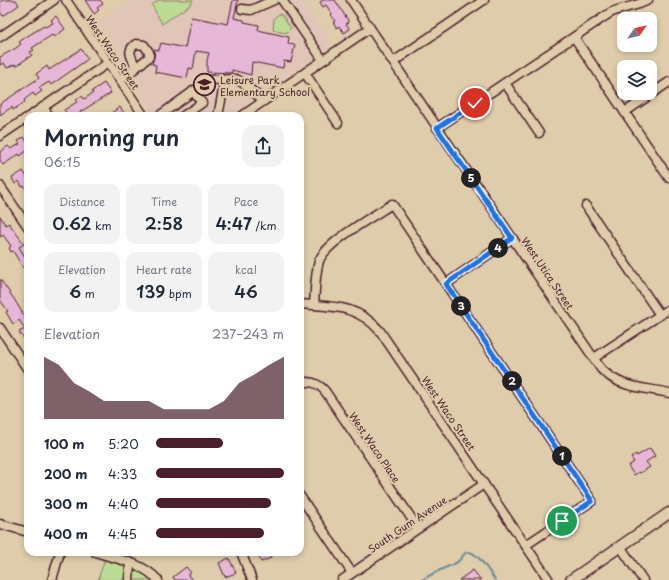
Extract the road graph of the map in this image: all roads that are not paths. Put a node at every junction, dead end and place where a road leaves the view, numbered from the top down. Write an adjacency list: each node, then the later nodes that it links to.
1 (54, 0): 10 (street)
2 (66, 0): 14 (street, West Waco Street)
3 (274, 0): 8 (street)
4 (282, 0): 12 (street)
5 (351, 0): 9 (street, West Utica Street)
6 (484, 0): 13 (street)
7 (648, 0): 11 (street)
8 (242, 9)
9 (370, 28): 12 (street); 13 (street, West Utica Street)
10 (0, 37)
11 (574, 37): 20 (street); 31 (street)
12 (323, 60): 16 (street)
13 (393, 62): 34 (street, West Utica Street)
14 (108, 63): 17 (street, West Waco Street); 23 (street)
15 (133, 70): 17 (street)
16 (305, 73): 22 (street); 33 (street)
17 (120, 80): 26 (street, West Waco Street)
18 (225, 80): 21 (street); 22 (street); 29 (street)
19 (669, 82): 31 (street)
20 (505, 83): 34 (street); 35 (street)
21 (193, 91): 27 (street); 28 (street)
22 (264, 101): 30 (street)
23 (43, 107): 24 (street); 25 (street)
24 (36, 112)
25 (46, 112)
26 (141, 112)
27 (166, 112)
28 (189, 112)
29 (219, 112)
30 (248, 112)
31 (625, 112): 37 (street)
32 (24, 120): 36 (street)
33 (338, 124)
34 (437, 128): 41 (street, West Utica Street)
35 (539, 133)
36 (0, 136)
37 (669, 178)
38 (0, 186): 40 (street)
39 (586, 206): 46 (street)
40 (24, 221)
41 (512, 238): 42 (street); 48 (street, West Utica Street)
42 (446, 284): 44 (street); 58 (street)
43 (304, 304): 44 (street, West Waco Street)
44 (314, 305): 52 (street, West Waco Street)
45 (669, 309): 46 (street)
46 (660, 315): 48 (street)
47 (0, 328): 49 (street)
48 (594, 358): 51 (street, West Utica Street)
49 (24, 364)
50 (304, 383): 56 (street, West Waco Place)
51 (669, 393)
52 (484, 484): 56 (street, South Gum Avenue); 58 (street, West Waco Street)
53 (304, 502): 64 (street)
54 (669, 513): 59 (main road)
55 (0, 524): 57 (street)
56 (418, 528): 64 (street, South Gum Avenue)
57 (24, 531)
58 (526, 545): 70 (street, West Waco Street)
59 (620, 546): 71 (main road); 72 (street)
60 (59, 556): 65 (street)
61 (108, 556): 63 (street)
62 (243, 556): 68 (street)
63 (130, 563): 66 (street); 67 (street)
64 (352, 573): 69 (street, South Gum Avenue)
65 (52, 580)
66 (129, 580)
67 (158, 580)
68 (252, 580)
69 (342, 580)
70 (549, 580)
71 (570, 580)
72 (643, 580)

